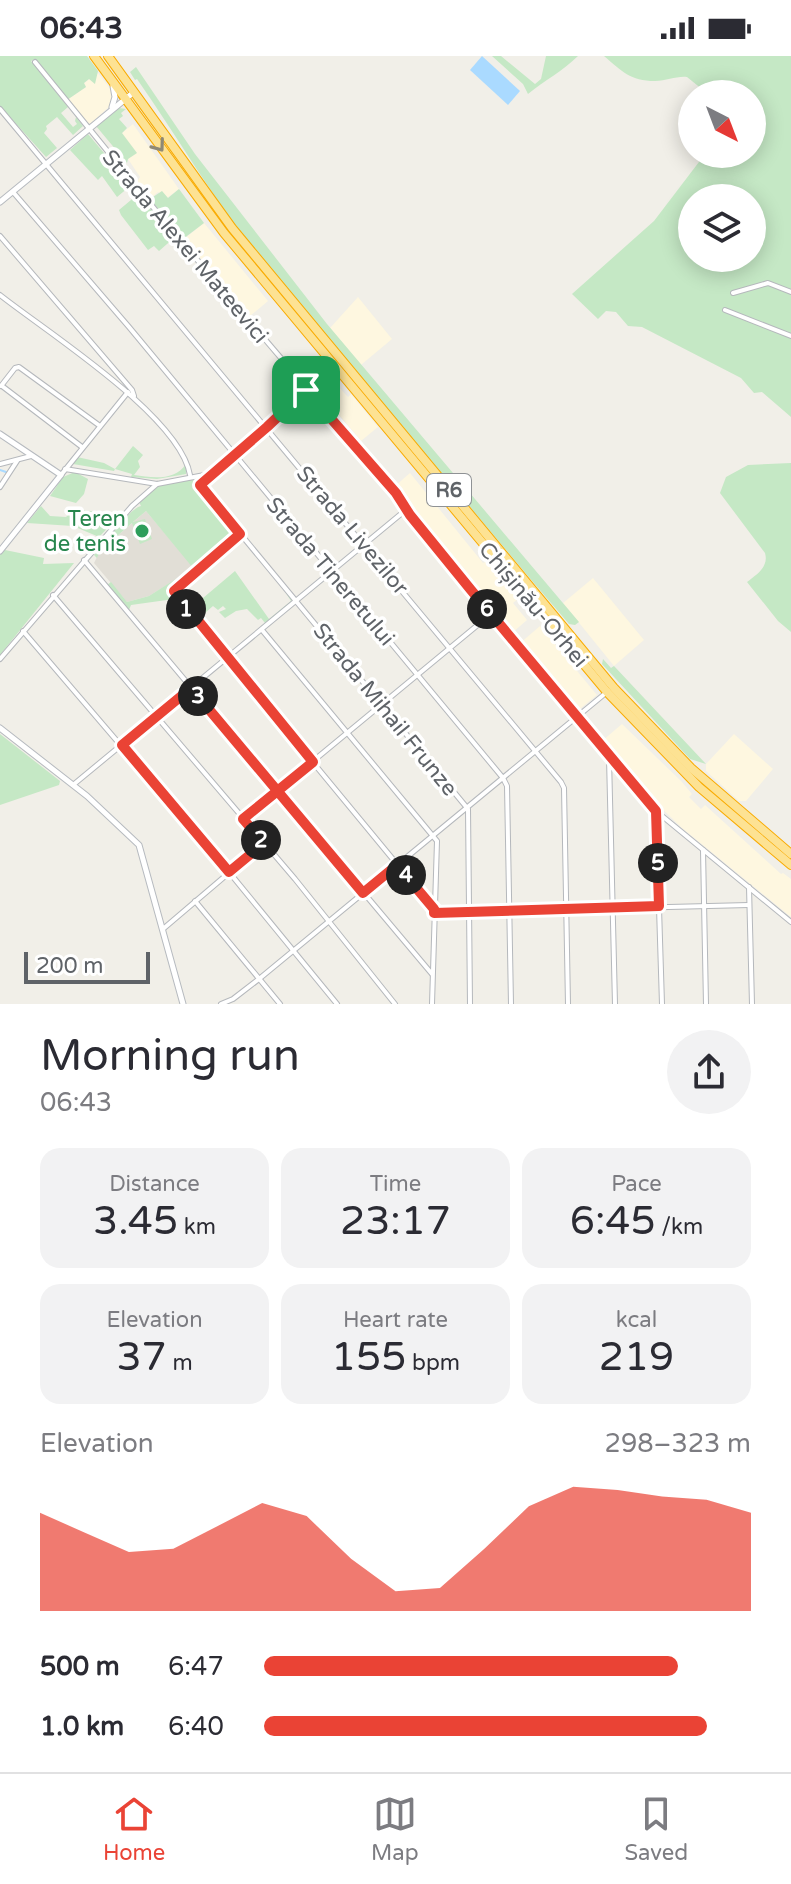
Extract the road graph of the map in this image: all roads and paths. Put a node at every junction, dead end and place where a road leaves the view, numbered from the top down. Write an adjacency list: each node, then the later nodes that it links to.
1 (94, 56): 4 (highway, Chișinău-Orhei / R6)
2 (108, 56): 5 (highway, Chișinău-Orhei / R6)
3 (35, 62): 9 (street, Strada Alexei Mateevici)
4 (110, 78): 6 (highway, Chișinău-Orhei / R6); 8 (street)
5 (134, 92): 6 (street); 72 (highway, Chișinău-Orhei / R6)
6 (125, 99): 8 (street); 53 (highway, Chișinău-Orhei / R6, one-way to 53)
7 (0, 109): 10 (street, Strada Livezilor)
8 (108, 112): 9 (street)
9 (88, 129): 10 (street); 20 (street, Strada Alexei Mateevici)
10 (46, 163): 11 (street); 24 (street, Strada Livezilor)
11 (13, 192): 12 (street); 27 (street, Strada Tineretului)
12 (0, 202)
13 (0, 236): 22 (street)
14 (791, 292): 15 (street)
15 (733, 293)
16 (0, 295): 21 (street)
17 (725, 310): 18 (street)
18 (791, 336)
19 (1, 385): 23 (street); 26 (street)
20 (306, 390): 24 (street); 37 (street, Strada Alexei Mateevici)
21 (128, 392): 22 (street); 23 (street)
22 (134, 396): 34 (street)
23 (100, 426): 26 (street)
24 (267, 427): 27 (street); 39 (street, Strada Livezilor)
25 (0, 434): 28 (street)
26 (82, 447): 31 (street)
27 (236, 455): 32 (street); 42 (street, Strada Tineretului)
28 (31, 456): 29 (street); 33 (street)
29 (17, 461): 30 (street); 36 (street)
30 (0, 464)
31 (65, 469): 33 (street); 35 (street)
32 (215, 473): 34 (street); 38 (street, Strada Mihail Frunze)
33 (61, 475): 40 (street)
34 (190, 476): 35 (street)
35 (157, 484): 41 (street)
36 (0, 487)
37 (407, 509): 39 (street); 45 (street, Strada Alexei Mateevici)
38 (240, 534): 44 (street, Strada Mihail Frunze); 50 (street)
39 (365, 544): 42 (street); 48 (street, Strada Livezilor)
40 (0, 551)
41 (84, 560): 43 (street); 52 (street)
42 (332, 572): 44 (street); 51 (street, Strada Tineretului)
43 (53, 595): 47 (street); 55 (street)
44 (297, 601): 46 (street); 54 (street, Strada Mihail Frunze)
45 (491, 614): 48 (street); 56 (street, Strada Alexei Mateevici)
46 (262, 630): 50 (street); 58 (street)
47 (23, 631): 49 (street); 59 (street)
48 (450, 647): 51 (street); 60 (street, Strada Livezilor)
49 (0, 659)
50 (227, 659): 52 (street); 62 (street)
51 (417, 674): 54 (street); 63 (street, Strada Tineretului)
52 (191, 688): 55 (street); 65 (street)
53 (607, 692): 56 (street); 74 (highway, Chișinău-Orhei / R6)
54 (382, 703): 58 (street); 66 (street, Strada Mihail Frunze)
55 (156, 716): 59 (street); 68 (street)
56 (577, 718): 60 (street); 61 (street, Strada Alexei Mateevici)
57 (0, 728): 64 (street)
58 (347, 733): 62 (street); 69 (street)
59 (122, 745): 64 (street); 75 (street)
60 (536, 750): 63 (street); 82 (street, Strada Livezilor)
61 (609, 756): 67 (street, Strada Alexei Mateevici); 83 (street)
62 (313, 762): 65 (street); 73 (street)
63 (503, 778): 66 (street); 85 (street)
64 (72, 786): 89 (street)
65 (278, 790): 68 (street); 77 (street)
66 (468, 809): 69 (street); 86 (street, Strada Mihail Frunze)
67 (656, 811): 71 (street, Strada Alexei Mateevici); 81 (street)
68 (243, 819): 70 (street)
69 (433, 836): 73 (street); 84 (street)
70 (264, 843): 75 (street); 87 (street)
71 (703, 850): 76 (street, Strada Alexei Mateevici); 79 (street)
72 (791, 854)
73 (397, 865): 77 (street); 84 (street)
74 (791, 865)
75 (229, 872): 78 (street); 90 (street)
76 (749, 887): 80 (street); 88 (street, Strada Alexei Mateevici)
77 (363, 893): 87 (street); 91 (street)
78 (195, 901): 89 (street); 92 (street)
79 (704, 905): 80 (street); 81 (street); 104 (street)
80 (749, 905): 105 (street)
81 (659, 906): 83 (street); 103 (street)
82 (566, 909): 83 (street); 85 (street); 101 (street, Strada Livezilor)
83 (613, 909): 102 (street)
84 (434, 911): 86 (street); 91 (street)
85 (510, 911): 86 (street); 100 (street)
86 (469, 913): 99 (street, Strada Mihail Frunze)
87 (328, 921): 90 (street); 97 (street)
88 (791, 922)
89 (163, 929): 93 (street)
90 (293, 950): 92 (street); 96 (street)
91 (432, 974): 98 (street)
92 (259, 979): 94 (street); 95 (street)
93 (183, 1004)
94 (221, 1004)
95 (280, 1004)
96 (337, 1004)
97 (395, 1004)
98 (432, 1004)
99 (470, 1004)
100 (511, 1004)
101 (568, 1004)
102 (615, 1004)
103 (662, 1004)
104 (706, 1004)
105 (752, 1004)

